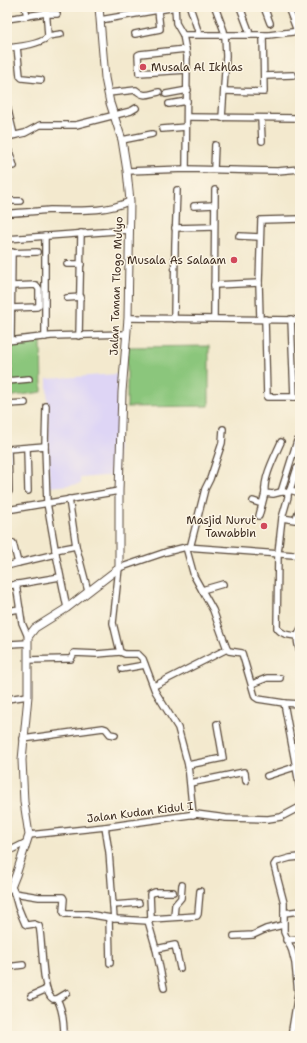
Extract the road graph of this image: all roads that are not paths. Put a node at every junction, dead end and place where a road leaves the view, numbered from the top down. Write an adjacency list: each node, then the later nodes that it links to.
1 (26, 7): 12 (street)
2 (99, 7): 14 (street, Jalan Taman Tlogo Mulyo)
3 (175, 7): 9 (street); 22 (street)
4 (190, 7): 16 (street)
5 (215, 7): 19 (street)
6 (240, 7): 17 (street)
7 (264, 7): 15 (street)
8 (288, 7): 18 (street)
9 (158, 10): 14 (street); 21 (street)
10 (46, 11): 11 (street); 12 (street); 24 (street)
11 (57, 14)
12 (27, 16): 13 (street)
13 (7, 19)
14 (100, 20): 35 (street, Jalan Taman Tlogo Mulyo)
15 (270, 23)
16 (198, 31)
17 (248, 31)
18 (298, 31): 23 (street)
19 (224, 33): 22 (street); 23 (street); 33 (street)
20 (61, 34): 24 (street)
21 (135, 34)
22 (183, 35): 27 (street)
23 (263, 35): 30 (street)
24 (48, 36): 25 (street)
25 (17, 47): 26 (street); 31 (street)
26 (7, 48)
27 (186, 49): 28 (street); 28 (street)
28 (187, 70): 32 (street)
29 (293, 75): 30 (street)
30 (264, 76): 33 (street)
31 (41, 80)
32 (188, 90): 36 (street); 37 (street)
33 (224, 91): 43 (street)
34 (159, 92): 35 (street)
35 (108, 93): 41 (street, Jalan Taman Tlogo Mulyo)
36 (166, 94)
37 (187, 101): 38 (street); 42 (street)
38 (169, 104)
39 (7, 106): 50 (street)
40 (136, 108): 41 (street)
41 (114, 115): 50 (street); 51 (street, Jalan Taman Tlogo Mulyo)
42 (187, 117): 43 (street); 46 (street)
43 (222, 118): 44 (street)
44 (261, 118): 45 (street); 52 (street)
45 (300, 118)
46 (186, 128): 47 (street); 56 (street)
47 (162, 129)
48 (152, 134): 51 (street)
49 (7, 136): 50 (street)
50 (14, 136)
51 (122, 140): 59 (street, Jalan Taman Tlogo Mulyo)
52 (262, 141)
53 (7, 145): 55 (street)
54 (215, 145): 57 (street)
55 (14, 166)
56 (186, 169): 57 (street); 59 (street)
57 (214, 169): 58 (street)
58 (300, 169)
59 (127, 171): 63 (street, Jalan Taman Tlogo Mulyo)
60 (177, 190): 69 (street)
61 (215, 190): 64 (street)
62 (20, 200): 66 (street)
63 (130, 201): 66 (street); 70 (street, Jalan Taman Tlogo Mulyo)
64 (214, 205): 65 (street); 68 (street)
65 (194, 206)
66 (8, 212)
67 (300, 219): 74 (street)
68 (214, 227): 69 (street); 81 (street)
69 (175, 228): 88 (street)
70 (129, 230): 71 (street); 86 (street, Jalan Taman Tlogo Mulyo)
71 (81, 233): 72 (street); 79 (street)
72 (45, 236): 75 (street); 94 (street)
73 (239, 236): 74 (street)
74 (260, 237): 80 (street)
75 (7, 239)
76 (9, 252): 77 (street); 82 (street)
77 (37, 252)
78 (67, 264): 79 (street)
79 (81, 264): 83 (street)
80 (259, 283): 81 (street); 89 (street)
81 (214, 285): 87 (street)
82 (12, 286): 85 (street); 85 (street)
83 (81, 297): 84 (street); 93 (street)
84 (67, 298)
85 (12, 308): 95 (street)
86 (128, 318): 88 (street); 92 (street, Jalan Taman Tlogo Mulyo)
87 (214, 318): 88 (street); 89 (street)
88 (174, 319)
89 (262, 319): 90 (street); 98 (street)
90 (291, 320): 91 (street); 98 (street)
91 (300, 320)
92 (127, 334): 93 (street); 111 (street, Jalan Taman Tlogo Mulyo)
93 (79, 336): 94 (street)
94 (45, 337): 95 (street)
95 (9, 340)
96 (29, 379): 97 (street)
97 (7, 381)
98 (297, 397)
99 (25, 402): 100 (street)
100 (7, 404)
101 (46, 406): 105 (street)
102 (223, 429): 127 (street)
103 (297, 441): 113 (street)
104 (281, 442): 115 (street)
105 (45, 446): 106 (street); 119 (street)
106 (27, 448): 107 (street); 112 (street)
107 (7, 449): 109 (street)
108 (297, 468): 114 (street)
109 (8, 476): 110 (street)
110 (9, 491)
111 (119, 491): 117 (street); 133 (street, Jalan Taman Tlogo Mulyo)
112 (28, 492)
113 (281, 492): 114 (street); 115 (street)
114 (289, 492): 116 (street); 124 (street)
115 (265, 493): 120 (street)
116 (300, 493)
117 (69, 499): 119 (street); 126 (street)
118 (253, 502): 120 (street)
119 (48, 503): 122 (street); 128 (street)
120 (262, 504): 123 (street)
121 (300, 508): 124 (street)
122 (13, 509)
123 (259, 516)
124 (282, 518): 129 (street)
125 (13, 543): 131 (street)
126 (76, 546): 128 (street); 139 (street)
127 (188, 547): 129 (street); 133 (street); 138 (street)
128 (55, 552): 131 (street); 134 (street)
129 (278, 553): 130 (street); 144 (street)
130 (300, 554)
131 (18, 563): 132 (street)
132 (7, 566)
133 (119, 568): 139 (street); 149 (street)
134 (60, 576): 135 (street); 140 (street)
135 (16, 584): 137 (street); 141 (street)
136 (223, 584): 138 (street)
137 (7, 586)
138 (202, 590): 147 (street)
139 (88, 591): 140 (street)
140 (67, 608): 145 (street)
141 (20, 609): 142 (street); 145 (street)
142 (7, 611)
143 (300, 630): 144 (street)
144 (297, 636): 148 (street)
145 (28, 640): 146 (street); 150 (street)
146 (10, 644)
147 (226, 649): 154 (street); 155 (street)
148 (300, 651)
149 (120, 652): 150 (street); 151 (street)
150 (28, 660): 156 (street)
151 (146, 665): 152 (street); 155 (street)
152 (122, 670)
153 (280, 678): 154 (street)
154 (252, 684): 158 (street)
155 (154, 686): 163 (street)
156 (28, 696): 157 (street); 162 (street)
157 (7, 699)
158 (284, 703): 159 (street); 164 (street)
159 (300, 704)
160 (217, 724): 163 (street)
161 (115, 735): 162 (street)
162 (23, 739): 172 (street)
163 (188, 765): 167 (street)
164 (295, 767): 165 (street); 168 (street)
165 (267, 776)
166 (246, 781): 167 (street)
167 (190, 783): 170 (street)
168 (300, 789)
169 (300, 807): 170 (street, Jalan Kudan Kidul I)
170 (193, 815): 171 (street, Jalan Kudan Kidul I)
171 (105, 827): 172 (street, Jalan Kudan Kidul I); 180 (street)
172 (28, 839): 173 (street, Jalan Kudan Kidul I); 176 (street)
173 (7, 852)
174 (300, 857): 182 (street)
175 (182, 885): 183 (street)
176 (11, 889): 184 (street); 196 (street)
177 (200, 891): 183 (street)
178 (173, 892): 185 (street)
179 (139, 903): 180 (street)
180 (113, 905): 184 (street)
181 (300, 911): 182 (street)
182 (284, 913): 186 (street)
183 (174, 917): 185 (street)
184 (111, 919): 185 (street); 191 (street)
185 (150, 920): 190 (street)
186 (283, 925): 187 (street); 189 (street)
187 (234, 936)
188 (300, 939): 189 (street)
189 (286, 940): 201 (street)
190 (156, 949): 194 (street); 195 (street)
191 (110, 963)
192 (23, 965): 193 (street)
193 (7, 967)
194 (180, 968)
195 (164, 988)
196 (47, 989): 198 (street); 199 (street)
197 (67, 993): 199 (street)
198 (31, 996)
199 (57, 999): 200 (street)
200 (64, 1036)
201 (292, 1036)

